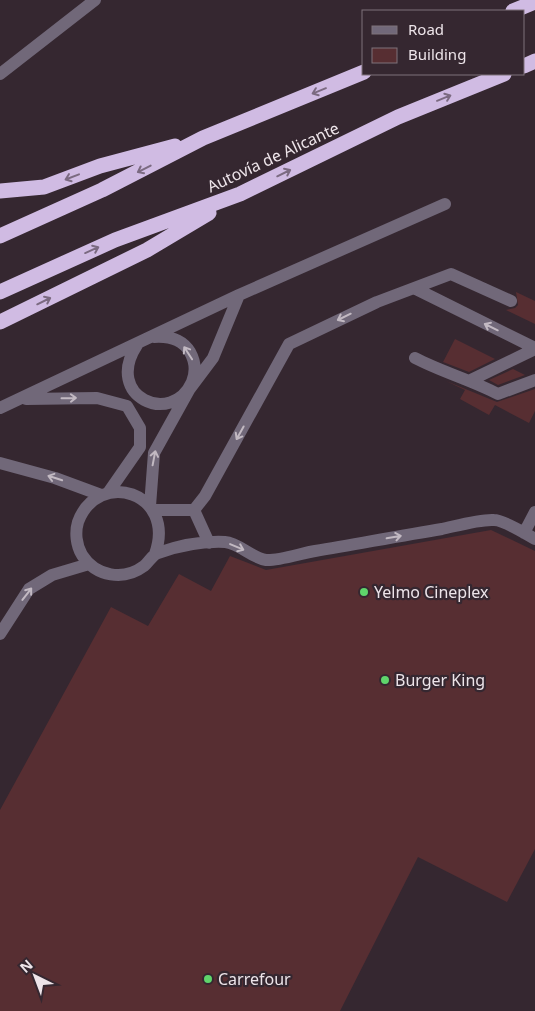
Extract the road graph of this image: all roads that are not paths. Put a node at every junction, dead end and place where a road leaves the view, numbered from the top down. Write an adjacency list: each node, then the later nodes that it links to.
1 (95, 0): 5 (street)
2 (535, 2): 3 (highway)
3 (515, 10)
4 (362, 73): 7 (highway, one-way to 7)
5 (0, 74)
6 (502, 75): 9 (highway, Autovía de Alicante, one-way to 6)
7 (203, 138): 8 (highway, one-way to 8); 11 (highway, one-way to 11)
8 (0, 191)
9 (240, 194): 13 (highway, Autovía de Alicante, one-way to 9); 16 (highway, one-way to 9)
10 (444, 204): 14 (street)
11 (0, 236)
12 (414, 288): 15 (street); 19 (street, one-way to 12); 32 (street, one-way to 32)
13 (0, 292)
14 (239, 295): 17 (street); 24 (street)
15 (511, 300)
16 (0, 322)
17 (152, 337): 18 (street); 24 (street, one-way to 17)
18 (137, 345): 23 (street); 25 (street)
19 (535, 349): 21 (street)
20 (415, 358): 21 (street)
21 (471, 380): 22 (street)
22 (535, 380)
23 (132, 388): 26 (street); 27 (street)
24 (188, 390): 26 (street); 31 (street, one-way to 24)
25 (21, 399): 27 (street, one-way to 27); 28 (street)
26 (142, 399): 27 (street)
27 (127, 406): 30 (street)
28 (0, 408)
29 (0, 463): 30 (street, one-way to 29)
30 (104, 494): 31 (street); 37 (street)
31 (152, 508): 32 (street); 36 (street)
32 (194, 510): 35 (street)
33 (535, 512): 34 (street)
34 (530, 536): 35 (street, one-way to 34)
35 (209, 543): 36 (street)
36 (155, 554): 37 (street)
37 (89, 564): 38 (street, one-way to 37)
38 (0, 634)

